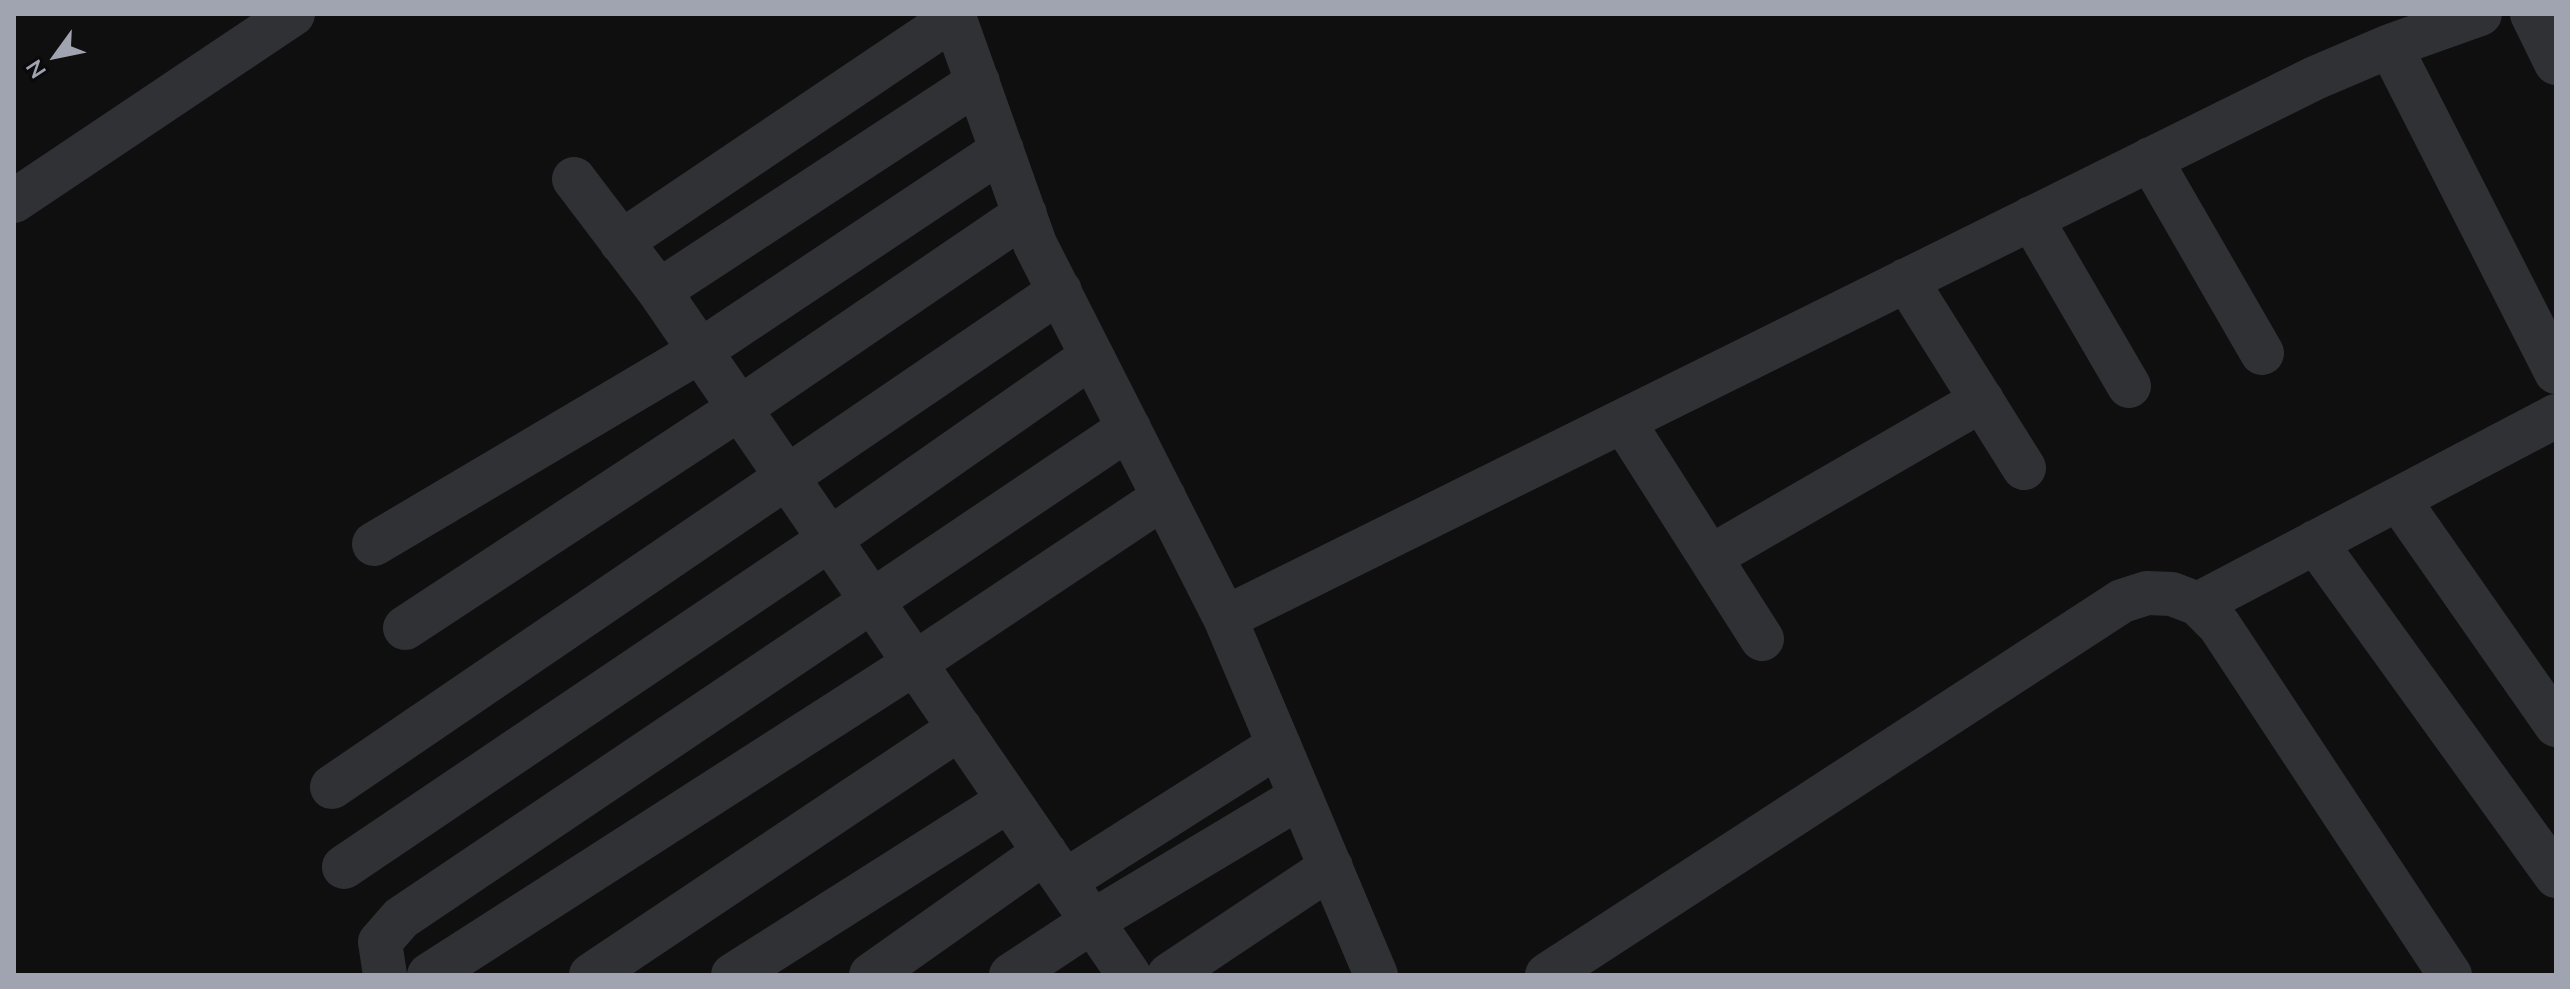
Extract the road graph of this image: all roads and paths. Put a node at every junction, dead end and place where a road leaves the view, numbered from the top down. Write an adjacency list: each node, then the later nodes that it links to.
1 (293, 14): 11 (street)
2 (2480, 14): 5 (street)
3 (2532, 14): 6 (street)
4 (954, 16): 7 (street); 14 (street)
5 (2375, 39): 9 (street); 21 (street)
6 (2556, 63)
7 (978, 82): 8 (street); 16 (street)
8 (1002, 150): 12 (street); 18 (street)
9 (2150, 159): 13 (street); 19 (street)
10 (574, 179): 14 (street)
11 (14, 201)
12 (1025, 214): 17 (street); 24 (street)
13 (2031, 218): 15 (street); 22 (street)
14 (621, 242): 16 (street)
15 (1906, 280): 23 (street); 26 (street)
16 (659, 291): 18 (street)
17 (1060, 291): 20 (street); 29 (street)
18 (700, 351): 24 (street); 34 (street)
19 (2262, 353)
20 (1092, 356): 27 (street); 32 (street)
21 (2556, 372)
22 (2129, 386)
23 (1982, 400): 28 (street); 35 (street)
24 (740, 408): 29 (street); 39 (street)
25 (2556, 416): 31 (street)
26 (1623, 421): 35 (street); 38 (street)
27 (1129, 428): 30 (street); 36 (street)
28 (2024, 468)
29 (787, 476): 32 (street); 45 (street)
30 (1164, 497): 38 (street); 41 (street)
31 (2398, 499): 33 (street); 42 (street)
32 (830, 539): 36 (street); 49 (street)
33 (2315, 542): 37 (street); 51 (street)
34 (374, 544)
35 (1710, 557): 40 (street)
36 (872, 599): 41 (street); 53 (street)
37 (2198, 604): 62 (street); 63 (street)
38 (1225, 618): 44 (street)
39 (405, 628)
40 (1762, 639)
41 (915, 663): 43 (street); 54 (street)
42 (2556, 725)
43 (960, 728): 47 (street); 55 (street)
44 (1279, 745): 46 (street); 48 (street)
45 (332, 787)
46 (1300, 797): 50 (street); 52 (street)
47 (1009, 800): 48 (street); 56 (street)
48 (1055, 866): 52 (street); 57 (street)
49 (344, 867)
50 (1331, 867): 60 (street); 61 (street)
51 (2556, 876)
52 (1093, 921): 58 (street); 59 (street)
53 (385, 975)
54 (429, 975)
55 (591, 975)
56 (733, 975)
57 (871, 975)
58 (1011, 975)
59 (1129, 975)
60 (1169, 975)
61 (1376, 975)
62 (1547, 975)
63 (2450, 975)

